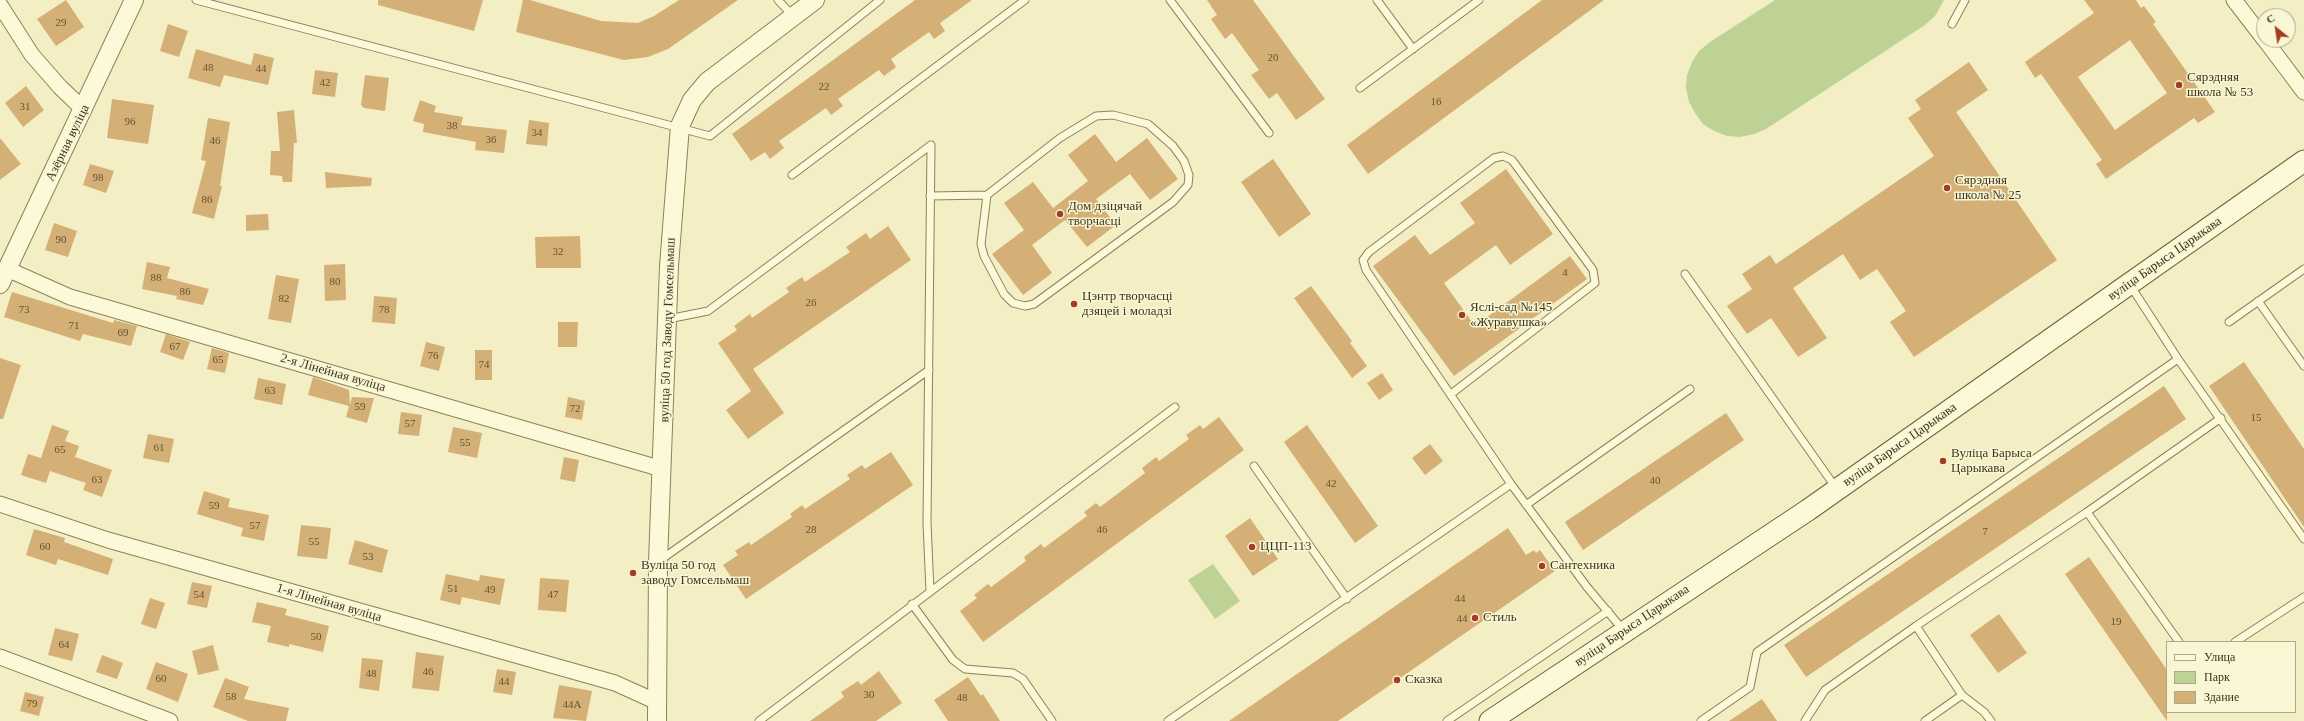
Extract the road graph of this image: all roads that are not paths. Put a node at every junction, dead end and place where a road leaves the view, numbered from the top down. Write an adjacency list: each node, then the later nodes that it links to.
1 (134, 0): 20 (street, Азёрная вуліца)
2 (196, 0): 21 (lane)
3 (778, 0): 13 (lane)
4 (815, 0): 13 (street, вуліца 50 год Заводу Гомсельмаш)
5 (880, 0): 21 (lane)
6 (1025, 0): 24 (lane)
7 (1170, 0): 22 (lane)
8 (1377, 0): 16 (lane)
9 (1479, 0): 16 (lane)
10 (1965, 0): 14 (lane)
11 (2234, 0): 15 (street)
12 (0, 5): 20 (street)
13 (793, 16): 21 (street, вуліца 50 год Заводу Гомсельмаш)
14 (1952, 24)
15 (2256, 29)
16 (1413, 48): 18 (lane)
17 (2270, 48): 19 (street)
18 (1360, 88)
19 (2304, 92)
20 (84, 110): 29 (street, Азёрная вуліца)
21 (680, 126): 32 (street, вуліца 50 год Заводу Гомсельмаш)
22 (1269, 133)
23 (2304, 161): 30 (main road, вуліца Барыса Царыкава)
24 (792, 175)
25 (930, 196): 26 (lane); 32 (lane); 36 (lane)
26 (987, 196): 26 (lane)
27 (2304, 269): 31 (lane)
28 (1685, 274): 44 (lane)
29 (4, 277): 42 (street, 2-я Лінейная вуліца)
30 (2130, 284): 34 (lane); 44 (main road, вуліца Барыса Царыкава)
31 (2258, 302): 33 (lane); 35 (lane)
32 (668, 319): 42 (street, вуліца 50 год Заводу Гомсельмаш)
33 (2229, 322)
34 (2178, 359): 40 (lane); 69 (lane)
35 (2304, 366)
36 (929, 370): 49 (lane); 50 (lane)
37 (1690, 389): 46 (lane)
38 (1451, 394): 38 (lane); 43 (lane)
39 (1175, 408): 50 (lane)
40 (2220, 418): 47 (lane); 48 (lane)
41 (1254, 466): 52 (lane)
42 (662, 469): 49 (street, вуліца 50 год Заводу Гомсельмаш)
43 (1511, 484): 46 (lane); 52 (lane)
44 (1837, 490): 56 (main road, вуліца Барыса Царыкава)
45 (0, 504): 61 (street, 1-я Лінейная вуліца)
46 (1526, 505): 54 (lane)
47 (2086, 512): 55 (lane); 57 (lane)
48 (2304, 539)
49 (658, 562): 61 (street, вуліца 50 год Заводу Гомсельмаш)
50 (930, 591): 53 (lane)
51 (2304, 597): 58 (lane)
52 (1347, 599): 67 (lane)
53 (912, 604): 65 (lane); 66 (lane)
54 (1608, 611): 56 (lane); 68 (lane)
55 (1916, 626): 60 (lane); 70 (lane)
56 (1625, 631): 62 (main road, вуліца Барыса Царыкава)
57 (2177, 641)
58 (2238, 641)
59 (0, 657): 63 (street)
60 (1962, 695): 71 (lane); 72 (lane)
61 (657, 702): 64 (street, вуліца 50 год Заводу Гомсельмаш)
62 (1501, 718)
63 (170, 721)
64 (657, 721)
65 (759, 721)
66 (1052, 721)
67 (1168, 721)
68 (1447, 721)
69 (1701, 721)
70 (1805, 721)
71 (1925, 721)
72 (1991, 721)

